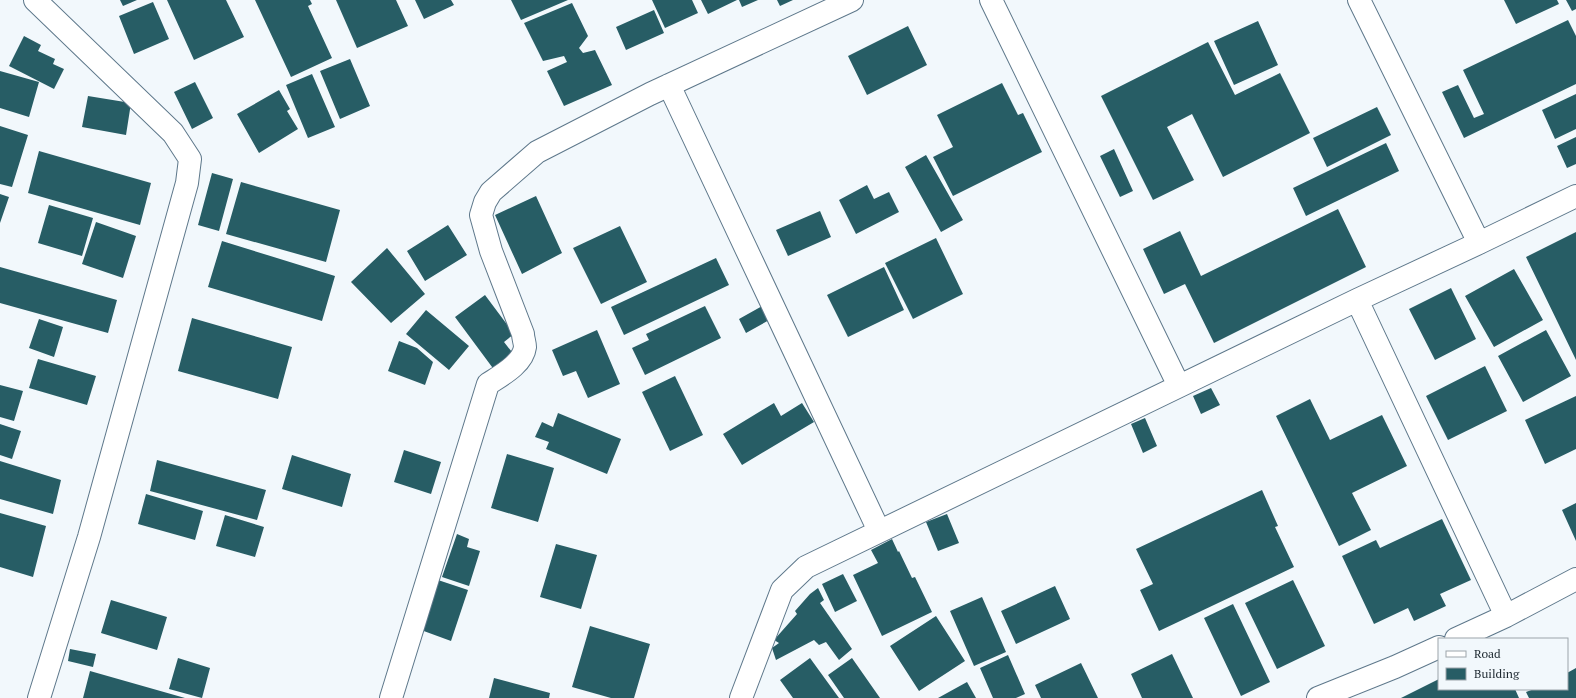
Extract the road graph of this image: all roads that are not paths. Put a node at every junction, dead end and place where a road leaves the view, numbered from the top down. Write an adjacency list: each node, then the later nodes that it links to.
1 (35, 0): 16 (street)
2 (852, 0): 5 (street)
3 (991, 0): 9 (street)
4 (1359, 0): 7 (street)
5 (669, 86): 10 (street); 17 (street)
6 (1576, 196): 7 (street)
7 (1478, 243): 8 (street)
8 (1357, 300): 9 (street); 12 (street)
9 (1179, 386): 10 (street)
10 (879, 531): 18 (street)
11 (1576, 579): 12 (street)
12 (1506, 616): 13 (street)
13 (1458, 638)
14 (1438, 647): 15 (street)
15 (1325, 697)
16 (40, 698)
17 (391, 698)
18 (741, 698)

